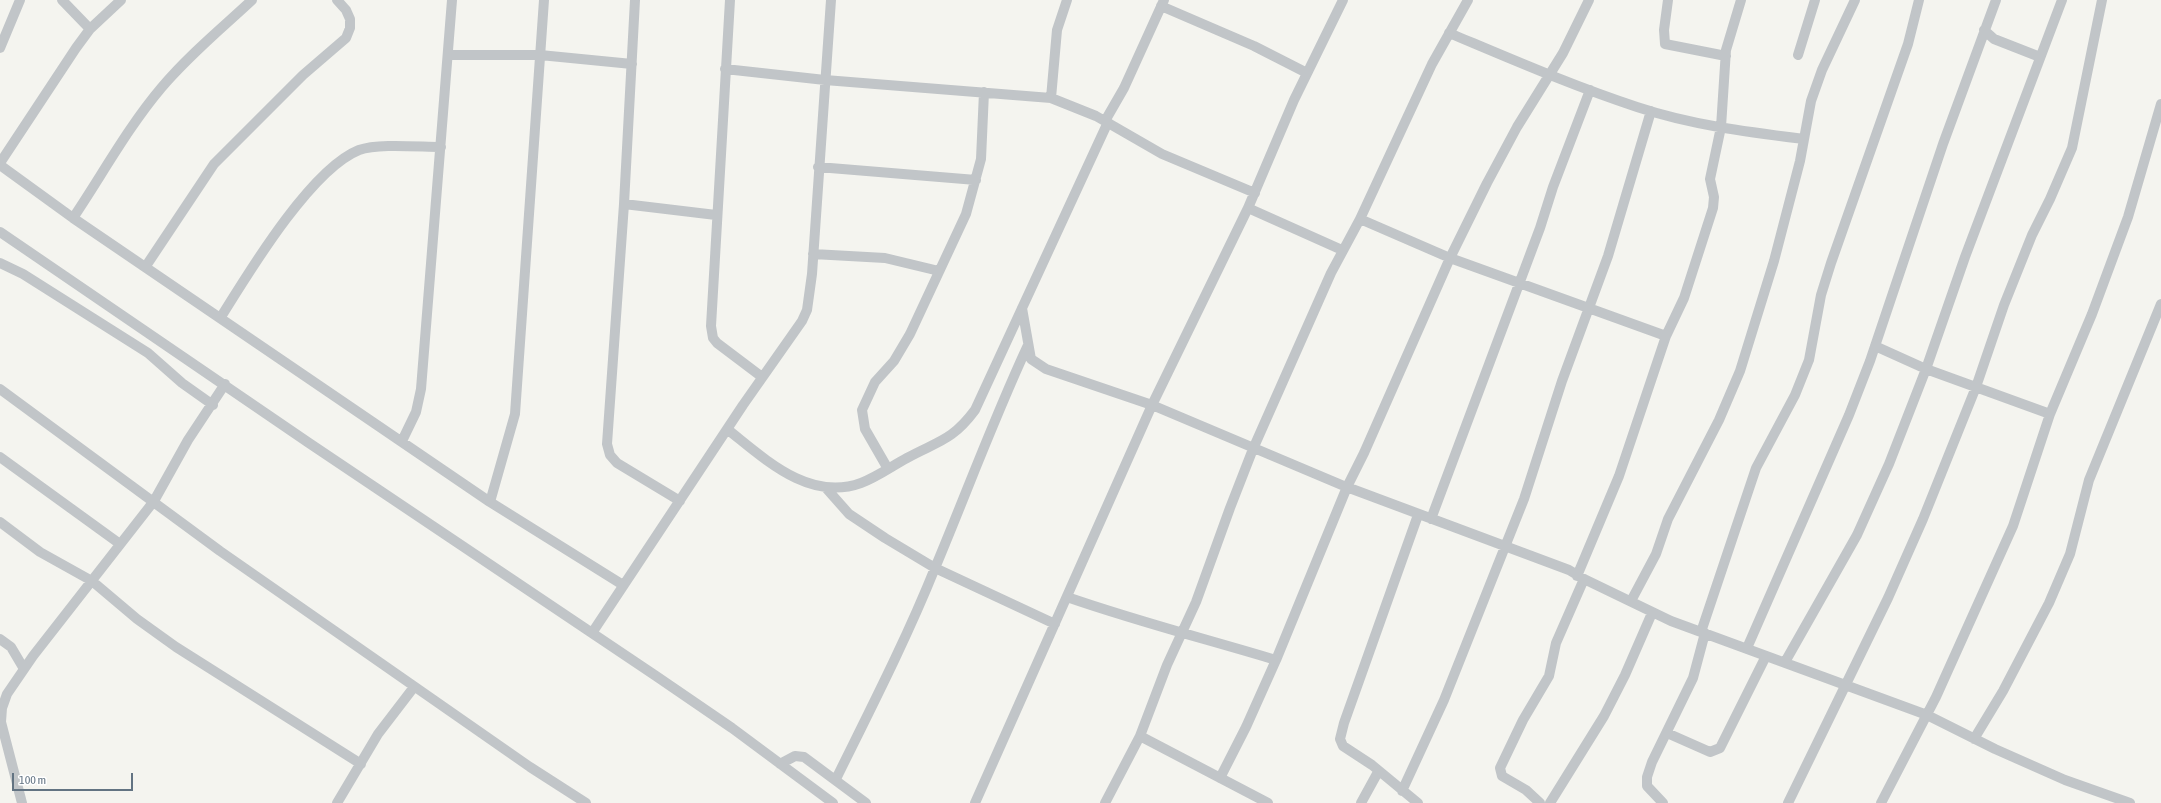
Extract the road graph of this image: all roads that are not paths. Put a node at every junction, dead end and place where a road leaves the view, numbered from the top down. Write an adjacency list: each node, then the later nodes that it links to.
1 (20, 0): 27 (street)
2 (62, 0): 24 (street)
3 (121, 0): 24 (street)
4 (252, 0): 54 (street)
5 (337, 0): 61 (street)
6 (452, 0): 28 (street)
7 (544, 0): 29 (street)
8 (635, 0): 33 (street)
9 (730, 0): 34 (street)
10 (832, 0): 37 (street)
11 (1067, 0): 40 (street)
12 (1343, 0): 35 (street)
13 (1468, 0): 26 (street)
14 (1589, 0): 36 (street)
15 (1668, 0): 31 (street)
16 (1741, 0): 31 (street)
17 (1815, 0): 30 (street)
18 (1855, 0): 45 (street)
19 (1919, 0): 104 (street)
20 (1996, 0): 25 (street)
21 (2062, 0): 32 (street)
22 (2102, 0): 74 (street)
23 (1162, 3): 35 (street); 43 (street)
24 (90, 29): 47 (street)
25 (1984, 30): 32 (street); 70 (street)
26 (1449, 32): 36 (street); 55 (street)
27 (0, 48)
28 (449, 55): 29 (street); 46 (street)
29 (540, 55): 33 (street); 88 (street)
30 (1798, 55)
31 (1726, 56): 44 (street)
32 (2040, 57): 71 (street)
33 (632, 64): 51 (street)
34 (725, 69): 37 (street); 53 (street)
35 (1307, 73): 50 (street)
36 (1550, 75): 38 (street); 59 (street)
37 (825, 80): 39 (street); 48 (street)
38 (1590, 90): 42 (street); 63 (street)
39 (984, 92): 40 (street); 49 (street)
40 (1051, 98): 43 (street)
41 (2161, 104): 78 (street)
42 (1651, 111): 44 (street); 66 (street)
43 (1106, 122): 50 (street); 65 (street)
44 (1721, 128): 45 (street); 68 (street)
45 (1804, 139): 99 (street)
46 (441, 148): 67 (street); 80 (street)
47 (0, 164): 54 (street)
48 (818, 167): 49 (street); 58 (street)
49 (976, 180): 62 (street)
50 (1255, 192): 52 (street)
51 (624, 204): 53 (street); 87 (street)
52 (1248, 208): 57 (street); 76 (street)
53 (716, 215): 72 (street)
54 (73, 218): 61 (street)
55 (1360, 219): 57 (street); 59 (street)
56 (0, 232): 73 (street)
57 (1342, 250): 81 (street)
58 (813, 254): 62 (street); 72 (street)
59 (1450, 258): 63 (street); 84 (street)
60 (0, 262): 77 (street)
61 (146, 266): 67 (street)
62 (939, 271): 83 (street)
63 (1519, 283): 66 (street); 90 (street)
64 (2161, 304): 116 (street)
65 (1022, 308): 69 (street); 83 (street)
66 (1588, 308): 68 (street); 93 (street)
67 (221, 317): 80 (street)
68 (1666, 336): 95 (street)
69 (1028, 345): 76 (street); 94 (street)
70 (1875, 346): 71 (street); 106 (street)
71 (1926, 369): 74 (street); 109 (street)
72 (762, 377): 79 (street)
73 (225, 384): 77 (street); 102 (street)
74 (1976, 387): 78 (street); 111 (street)
75 (0, 389): 86 (street)
76 (1152, 404): 81 (street); 98 (street)
77 (213, 406): 86 (street)
78 (2050, 414): 113 (street)
79 (727, 430): 85 (street); 87 (street)
80 (402, 441): 88 (street)
81 (1253, 449): 84 (street); 103 (street)
82 (0, 457): 92 (street)
83 (888, 469): 85 (street)
84 (1347, 487): 89 (street); 108 (street)
85 (826, 488): 94 (street)
86 (154, 501): 92 (street); 112 (street)
87 (680, 501): 97 (street)
88 (490, 502): 97 (street)
89 (1418, 515): 90 (street); 119 (street)
90 (1431, 519): 93 (street)
91 (0, 522): 96 (street)
92 (120, 544): 96 (street)
93 (1506, 546): 95 (street); 122 (street)
94 (935, 568): 101 (street); 121 (street)
95 (1580, 577): 99 (street); 133 (street)
96 (92, 581): 110 (street); 117 (street)
97 (623, 585): 102 (street)
98 (1067, 597): 101 (street); 103 (street)
99 (1631, 601): 100 (street)
100 (1652, 613): 104 (street); 134 (street)
101 (1055, 624): 128 (street)
102 (592, 632): 118 (street)
103 (1182, 632): 108 (street); 115 (street)
104 (1703, 632): 106 (street); 114 (street)
105 (0, 639): 110 (street)
106 (1747, 648): 107 (street)
107 (1766, 656): 109 (street); 114 (street)
108 (1276, 660): 120 (street)
109 (1785, 662): 111 (street)
110 (24, 669): 123 (street)
111 (1844, 686): 113 (street); 136 (street)
112 (414, 687): 117 (street); 125 (street)
113 (1927, 715): 116 (street); 137 (street)
114 (1667, 733): 135 (street)
115 (1140, 736): 120 (street); 129 (street)
116 (1974, 739): 138 (street)
117 (361, 764): 124 (street)
118 (780, 764): 121 (street); 126 (street)
119 (1378, 772): 122 (street); 131 (street)
120 (1220, 778): 130 (street)
121 (836, 779): 127 (street)
122 (1402, 791): 132 (street)
123 (22, 803)
124 (337, 803)
125 (586, 803)
126 (833, 803)
127 (866, 803)
128 (975, 803)
129 (1105, 803)
130 (1268, 803)
131 (1361, 803)
132 (1418, 803)
133 (1540, 803)
134 (1550, 803)
135 (1663, 803)
136 (1788, 803)
137 (1881, 803)
138 (2130, 803)

